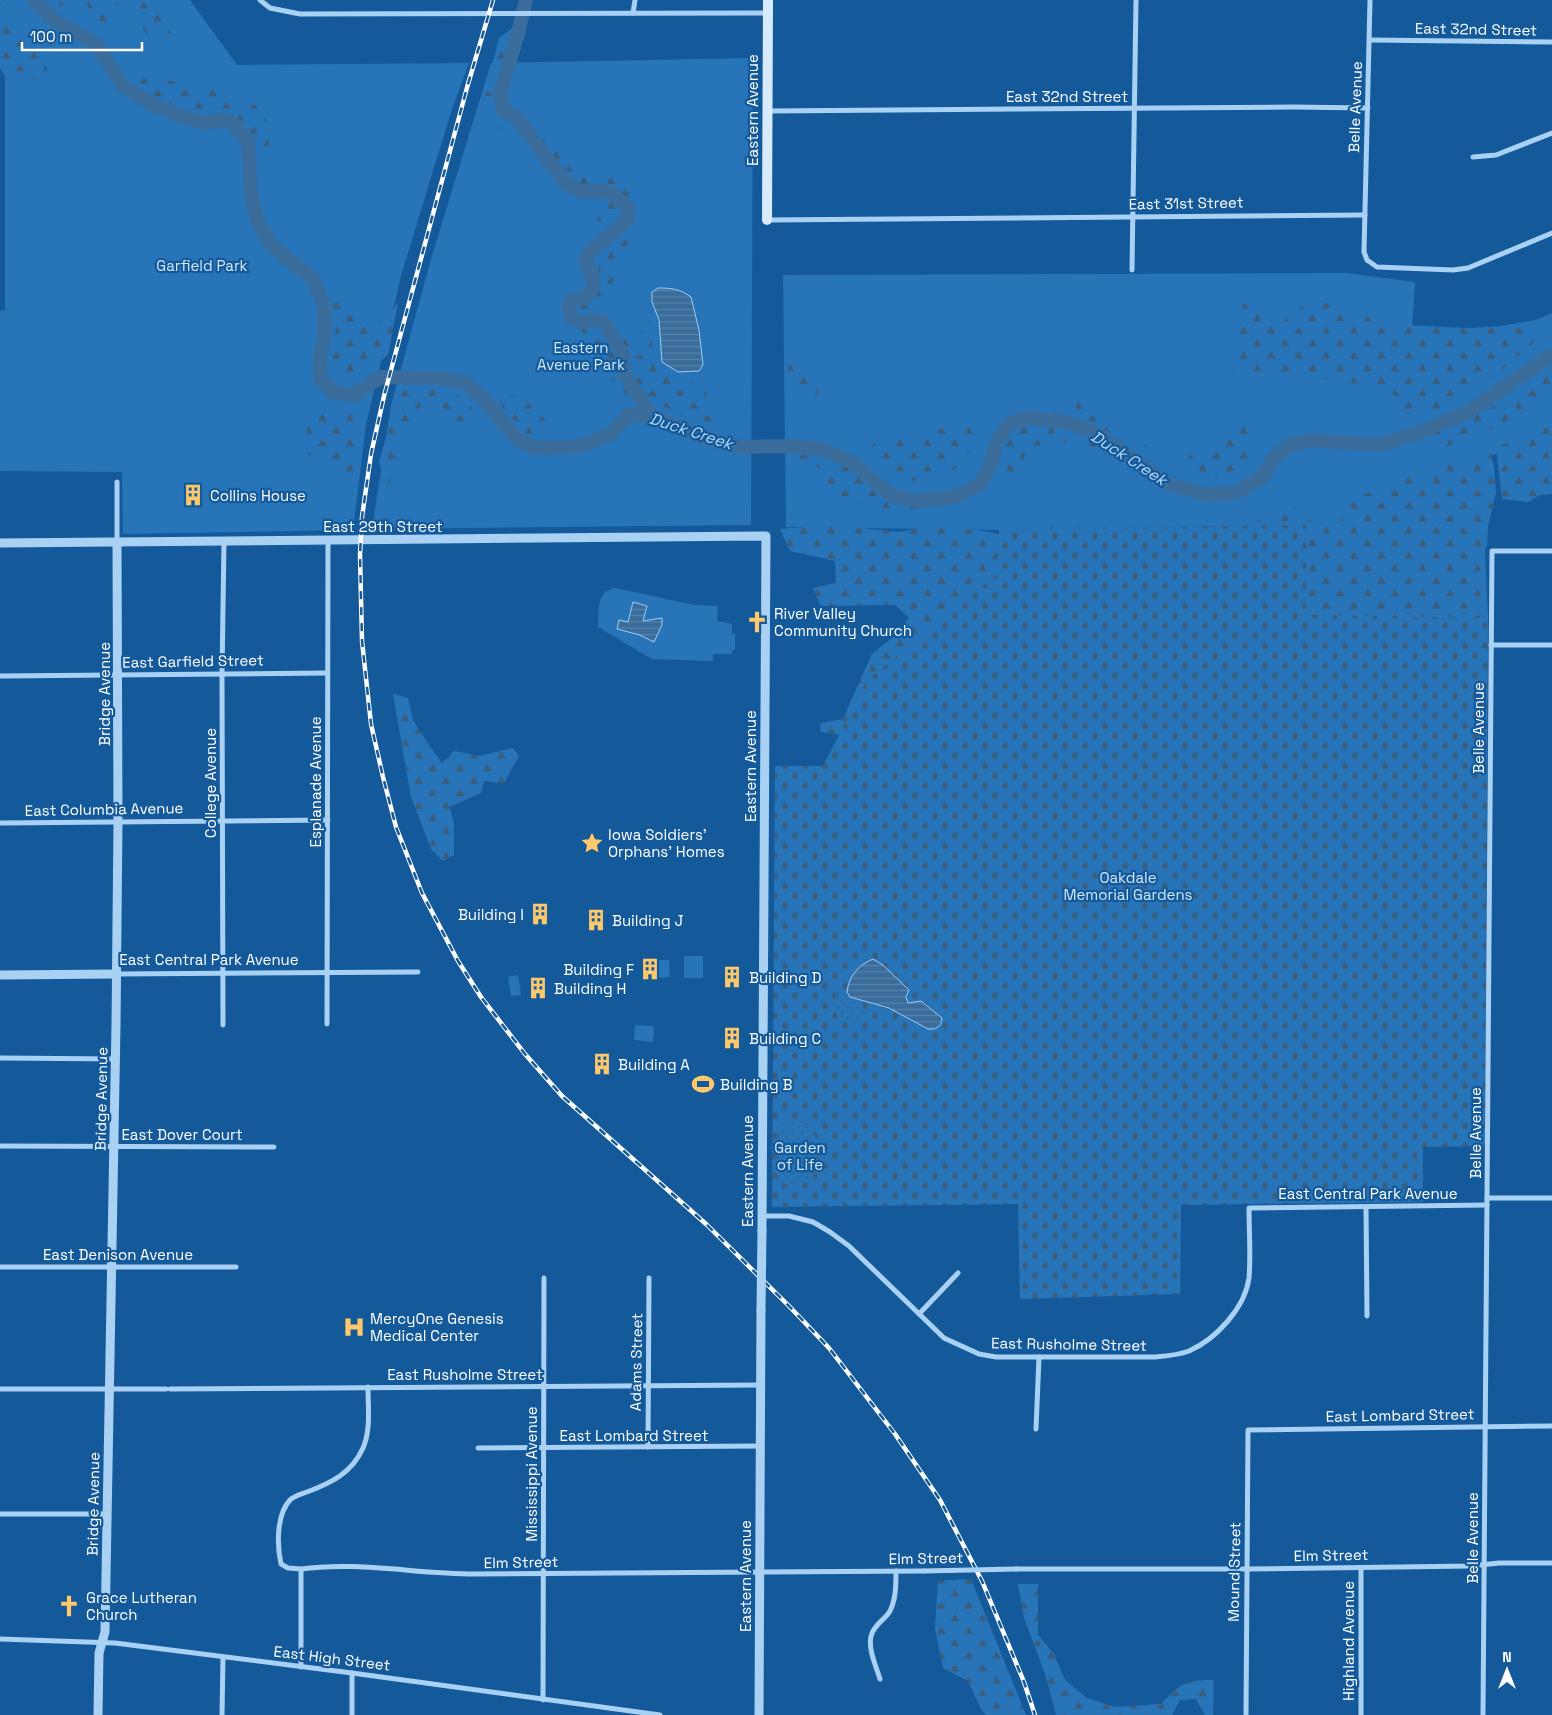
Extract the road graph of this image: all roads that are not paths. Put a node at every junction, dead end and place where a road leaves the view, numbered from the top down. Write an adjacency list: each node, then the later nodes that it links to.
1 (260, 0): 6 (street)
2 (635, 0): 6 (street)
3 (768, 0): 7 (main road, Eastern Avenue)
4 (1136, 0): 10 (street)
5 (1370, 0): 8 (street, Belle Avenue)
6 (633, 12): 7 (street)
7 (768, 13): 12 (main road, Eastern Avenue)
8 (1370, 40): 9 (street, East 32nd Street); 11 (street, Belle Avenue)
9 (1552, 42)
10 (1135, 108): 11 (street, East 32nd Street); 12 (street, East 32nd Street); 16 (street)
11 (1368, 108): 15 (street, Belle Avenue)
12 (767, 110): 17 (main road, Eastern Avenue)
13 (1552, 133): 14 (street)
14 (1473, 157)
15 (1365, 215): 16 (street, East 31st Street); 18 (street)
16 (1133, 216): 17 (street, East 31st Street); 19 (street)
17 (767, 220)
18 (1552, 233)
19 (1132, 270)
20 (117, 482): 24 (street, Bridge Avenue)
21 (766, 536): 22 (street, East 29th Street); 53 (street, Eastern Avenue)
22 (328, 540): 23 (street, East 29th Street); 29 (street, Esplanade Avenue)
23 (224, 541): 24 (street, East 29th Street); 30 (street, College Avenue)
24 (117, 542): 25 (street, East 29th Street); 31 (street, Bridge Avenue)
25 (0, 543)
26 (1552, 551): 27 (street, Belle Avenue)
27 (1491, 645): 28 (street); 49 (street, Belle Avenue)
28 (1552, 645)
29 (327, 673): 30 (street, East Garfield Street); 34 (street, Esplanade Avenue)
30 (222, 674): 31 (street, East Garfield Street); 33 (street, College Avenue)
31 (118, 675): 32 (street, East Garfield Street); 35 (street, Bridge Avenue)
32 (0, 676)
33 (222, 820): 34 (street, East Columbia Avenue); 35 (street, East Columbia Avenue); 39 (street, College Avenue)
34 (328, 820): 37 (street, Esplanade Avenue)
35 (118, 821): 36 (street, East Columbia Avenue); 40 (street, Bridge Avenue)
36 (0, 823)
37 (327, 972): 38 (street, East Central Park Avenue); 39 (street, East Central Park Avenue); 42 (street, Esplanade Avenue)
38 (418, 972)
39 (223, 973): 40 (street, East Central Park Avenue); 43 (street, College Avenue)
40 (117, 974): 41 (street, East Central Park Avenue); 45 (street, Bridge Avenue)
41 (0, 975)
42 (326, 1024)
43 (223, 1025)
44 (0, 1058): 45 (street)
45 (116, 1059): 47 (street, Bridge Avenue)
46 (0, 1146): 47 (street, East Dover Court)
47 (114, 1147): 48 (street, East Dover Court); 54 (street, Bridge Avenue)
48 (274, 1147)
49 (1487, 1198): 50 (street); 51 (street, Belle Avenue)
50 (1552, 1198)
51 (1487, 1205): 52 (street, East Central Park Avenue); 71 (street, Belle Avenue)
52 (1366, 1207): 61 (street); 62 (street, East Central Park Avenue)
53 (762, 1216): 60 (street, East Rusholme Street); 64 (street, Eastern Avenue, bridge)
54 (112, 1266): 55 (street, East Denison Avenue); 56 (street, East Denison Avenue); 69 (street, Bridge Avenue)
55 (0, 1267)
56 (236, 1267)
57 (958, 1272): 60 (street)
58 (544, 1278): 66 (street, Mississippi Avenue)
59 (649, 1278): 65 (street, Adams Street)
60 (919, 1314): 63 (street, East Rusholme Street)
61 (1367, 1316)
62 (1210, 1338): 63 (street, East Rusholme Street)
63 (1039, 1357): 72 (street)
64 (761, 1384): 65 (street, East Rusholme Street); 74 (street, Eastern Avenue)
65 (648, 1385): 66 (street, East Rusholme Street); 77 (street, Adams Street)
66 (543, 1386): 67 (street, East Rusholme Street); 76 (street, Mississippi Avenue)
67 (368, 1387): 69 (street, East Rusholme Street); 83 (street)
68 (0, 1389): 69 (street, East Rusholme Street)
69 (110, 1389): 79 (street, Bridge Avenue)
70 (1552, 1426): 71 (street, East Lombard Street)
71 (1485, 1427): 73 (street, East Lombard Street); 81 (street, Belle Avenue)
72 (1036, 1429)
73 (1248, 1430): 84 (street, Mound Street)
74 (760, 1446): 77 (street, East Lombard Street); 86 (street, Eastern Avenue)
75 (478, 1448): 76 (street, East Lombard Street)
76 (543, 1448): 77 (street, East Lombard Street); 87 (street, Mississippi Avenue)
77 (648, 1448)
78 (0, 1514): 79 (street)
79 (107, 1514): 89 (street, Bridge Avenue)
80 (1552, 1563): 81 (street, Elm Street)
81 (1484, 1564): 82 (street, Elm Street); 102 (street, Belle Avenue)
82 (1361, 1568): 84 (street, Elm Street); 101 (street, Highland Avenue)
83 (301, 1569): 87 (street, Elm Street); 91 (street)
84 (1246, 1570): 85 (street, Elm Street, bridge); 100 (street, Mound Street)
85 (896, 1571): 86 (street, Elm Street); 93 (street)
86 (760, 1573): 87 (street, Elm Street); 99 (street, Eastern Avenue)
87 (543, 1574): 94 (street, Mississippi Avenue)
88 (0, 1638): 89 (street, East High Street)
89 (102, 1642): 90 (street, East High Street); 95 (street, Bridge Avenue)
90 (223, 1657): 91 (street, East High Street); 96 (street)
91 (302, 1667): 92 (street, East High Street)
92 (352, 1673): 94 (street, East High Street); 97 (street)
93 (880, 1678)
94 (543, 1700): 98 (street, East High Street)
95 (98, 1715)
96 (222, 1715)
97 (352, 1715)
98 (660, 1715)
99 (759, 1715)
100 (1246, 1715)
101 (1360, 1715)
102 (1483, 1715)

